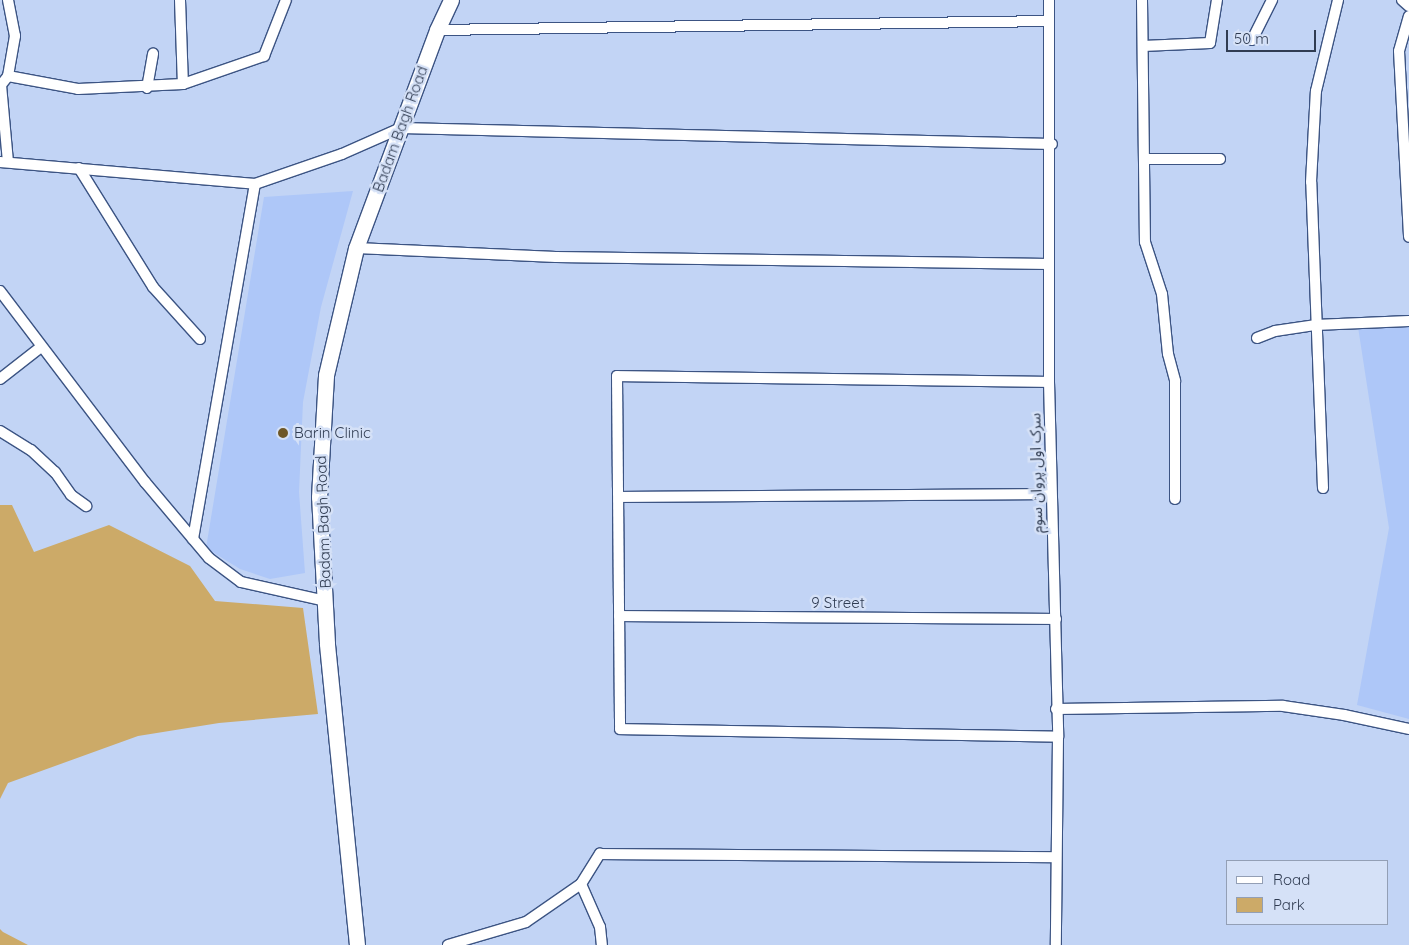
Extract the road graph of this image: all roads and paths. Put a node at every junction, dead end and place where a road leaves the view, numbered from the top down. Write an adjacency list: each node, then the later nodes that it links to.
1 (8, 0): 18 (street)
2 (180, 0): 19 (street)
3 (286, 0): 19 (street)
4 (451, 0): 14 (main road, Badam Bagh Road)
5 (1049, 0): 13 (street, سرک اول پروان سوم)
6 (1142, 0): 16 (street)
7 (1217, 0): 16 (street)
8 (1272, 0): 15 (street)
9 (1338, 0): 33 (street)
10 (1402, 0): 11 (street)
11 (1409, 6)
12 (1409, 16): 28 (street)
13 (1049, 22): 14 (street); 22 (street, سرک اول پروان سوم)
14 (437, 30): 21 (main road, Badam Bagh Road)
15 (1252, 40)
16 (1143, 46): 24 (street)
17 (153, 54): 20 (street)
18 (8, 76): 20 (street); 25 (street)
19 (182, 84): 20 (street)
20 (147, 88)
21 (401, 128): 22 (street); 27 (street); 29 (main road, Badam Bagh Road)
22 (1052, 144): 30 (street, سرک اول پروان سوم)
23 (1220, 158): 24 (street)
24 (1144, 159): 43 (street)
25 (4, 162): 26 (street)
26 (79, 168): 27 (street); 35 (street)
27 (255, 184): 45 (street)
28 (1409, 237)
29 (356, 248): 30 (street); 46 (main road, Badam Bagh Road)
30 (1049, 264): 38 (street, سرک اول پروان سوم)
31 (0, 291): 36 (street)
32 (1409, 321): 33 (street)
33 (1314, 325): 34 (street); 40 (street)
34 (1257, 338)
35 (200, 339)
36 (41, 347): 37 (street); 45 (street)
37 (0, 379)
38 (1049, 382): 41 (street, سرک اول پروان سوم); 42 (street)
39 (0, 431): 44 (street)
40 (1323, 488)
41 (1051, 494): 42 (street); 48 (street, سرک اول پروان سوم)
42 (619, 497): 47 (street)
43 (1175, 499)
44 (86, 506)
45 (193, 539): 46 (street)
46 (326, 601): 54 (main road, Badam Bagh Road)
47 (620, 616): 48 (street, 9 Street); 51 (street)
48 (1056, 619): 49 (street, سرک اول پروان سوم)
49 (1056, 710): 50 (street); 51 (street, سرک اول پروان سوم)
50 (1409, 729)
51 (1058, 737): 52 (street, سرک اول پروان سوم)
52 (1056, 857): 53 (street); 57 (street, سرک اول پروان سوم)
53 (581, 884): 55 (street); 56 (street)
54 (356, 945)
55 (448, 945)
56 (602, 945)
57 (1056, 945)

